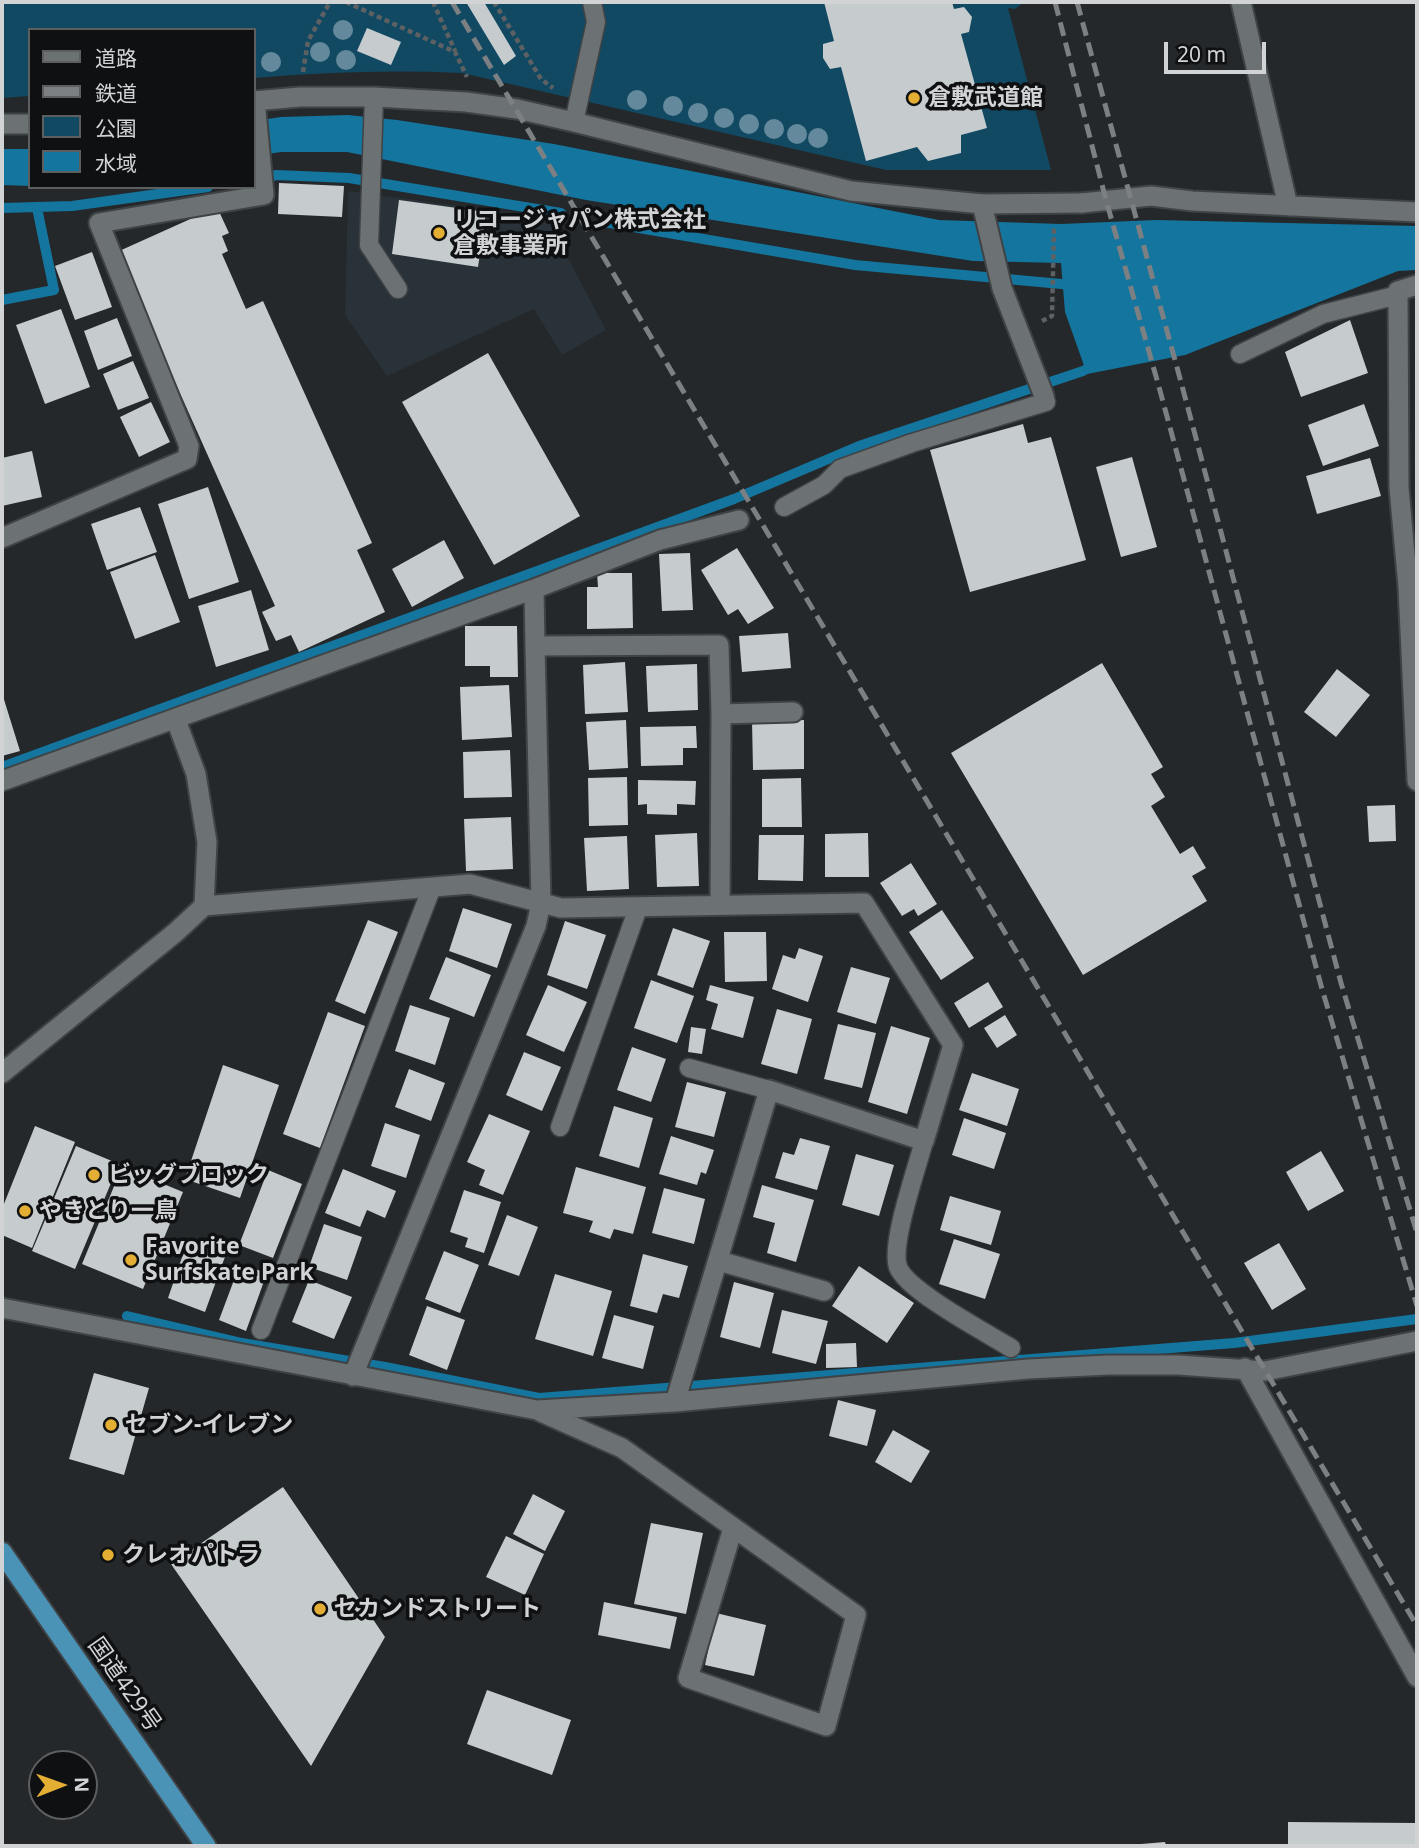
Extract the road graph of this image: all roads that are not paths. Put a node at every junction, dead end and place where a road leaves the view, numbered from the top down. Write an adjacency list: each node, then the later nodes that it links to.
1 (592, 2): 5 (lane)
2 (1241, 2): 9 (street)
3 (374, 105): 4 (street); 5 (street); 13 (lane)
4 (256, 106)
5 (575, 114): 10 (street)
6 (256, 116): 20 (street)
7 (2, 124): 8 (street)
8 (28, 124)
9 (1288, 206): 10 (street); 11 (street)
10 (983, 209): 16 (street)
11 (1417, 212)
12 (1417, 285): 14 (street)
13 (398, 289)
14 (1398, 295): 15 (lane); 17 (street)
15 (1240, 354)
16 (1044, 396): 18 (lane)
17 (1409, 439): 21 (street)
18 (784, 506)
19 (739, 520): 22 (street)
20 (2, 538)
21 (1413, 587): 27 (street)
22 (534, 589): 23 (street); 26 (street)
23 (535, 646): 25 (street); 31 (street)
24 (793, 712): 25 (street)
25 (721, 713): 32 (street)
26 (176, 720): 28 (street); 33 (street)
27 (1416, 747): 29 (street)
28 (2, 781)
29 (1417, 781)
30 (432, 887): 31 (street); 33 (street); 43 (lane)
31 (541, 904): 34 (street); 46 (street)
32 (720, 905): 34 (street); 39 (street)
33 (204, 906): 36 (street)
34 (638, 908): 38 (lane)
35 (689, 1068): 37 (lane)
36 (2, 1073)
37 (769, 1090): 39 (street); 40 (street)
38 (560, 1127)
39 (924, 1142): 45 (lane)
40 (719, 1261): 41 (street); 48 (street)
41 (824, 1291)
42 (2, 1308): 46 (street)
43 (261, 1331)
44 (1417, 1340): 47 (street)
45 (1011, 1348)
46 (357, 1367): 49 (street)
47 (1245, 1368): 48 (street); 52 (street)
48 (679, 1391): 49 (street)
49 (537, 1410): 50 (street)
50 (733, 1528): 50 (street)
51 (2, 1552): 53 (highway, 国道429号)
52 (1417, 1677)
53 (206, 1846)

